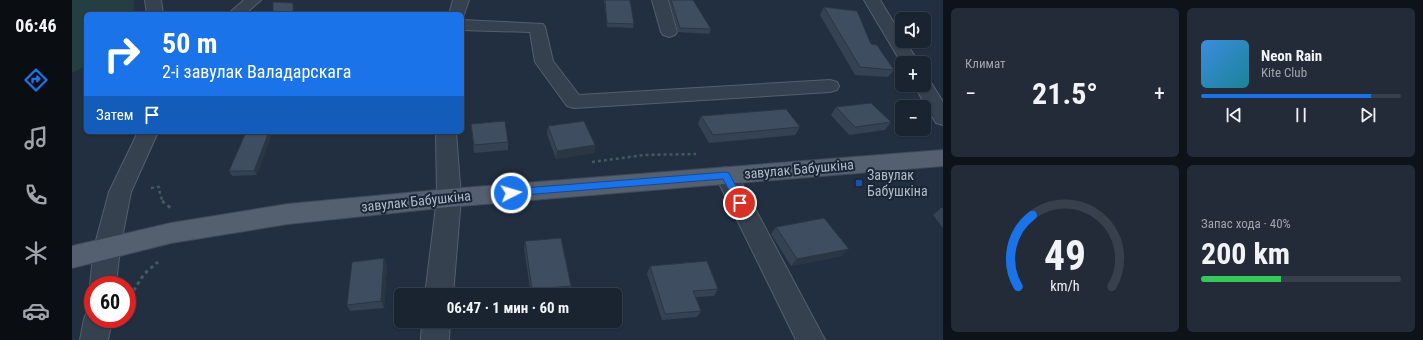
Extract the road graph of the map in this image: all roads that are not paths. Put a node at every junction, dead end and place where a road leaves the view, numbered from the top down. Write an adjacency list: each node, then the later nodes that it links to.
1 (153, 0): 6 (street)
2 (253, 0): 7 (street)
3 (461, 0): 8 (street)
4 (660, 0): 10 (street)
5 (872, 0): 11 (street)
6 (155, 12)
7 (238, 12)
8 (458, 12)
9 (464, 25): 12 (street)
10 (669, 32)
11 (906, 56)
12 (830, 86)
13 (927, 92): 14 (street)
14 (943, 118)
15 (147, 134): 20 (street)
16 (446, 134): 19 (street)
17 (943, 158): 18 (main road, завулак Бабушкіна)
18 (726, 175): 19 (main road, завулак Бабушкіна); 28 (street)
19 (449, 198): 20 (main road, завулак Бабушкіна); 23 (street)
20 (107, 248): 21 (main road, завулак Бабушкіна); 22 (street)
21 (72, 257)
22 (104, 276)
23 (440, 288)
24 (96, 328): 26 (street)
25 (435, 328): 27 (street)
26 (94, 340)
27 (434, 340)
28 (811, 340)

